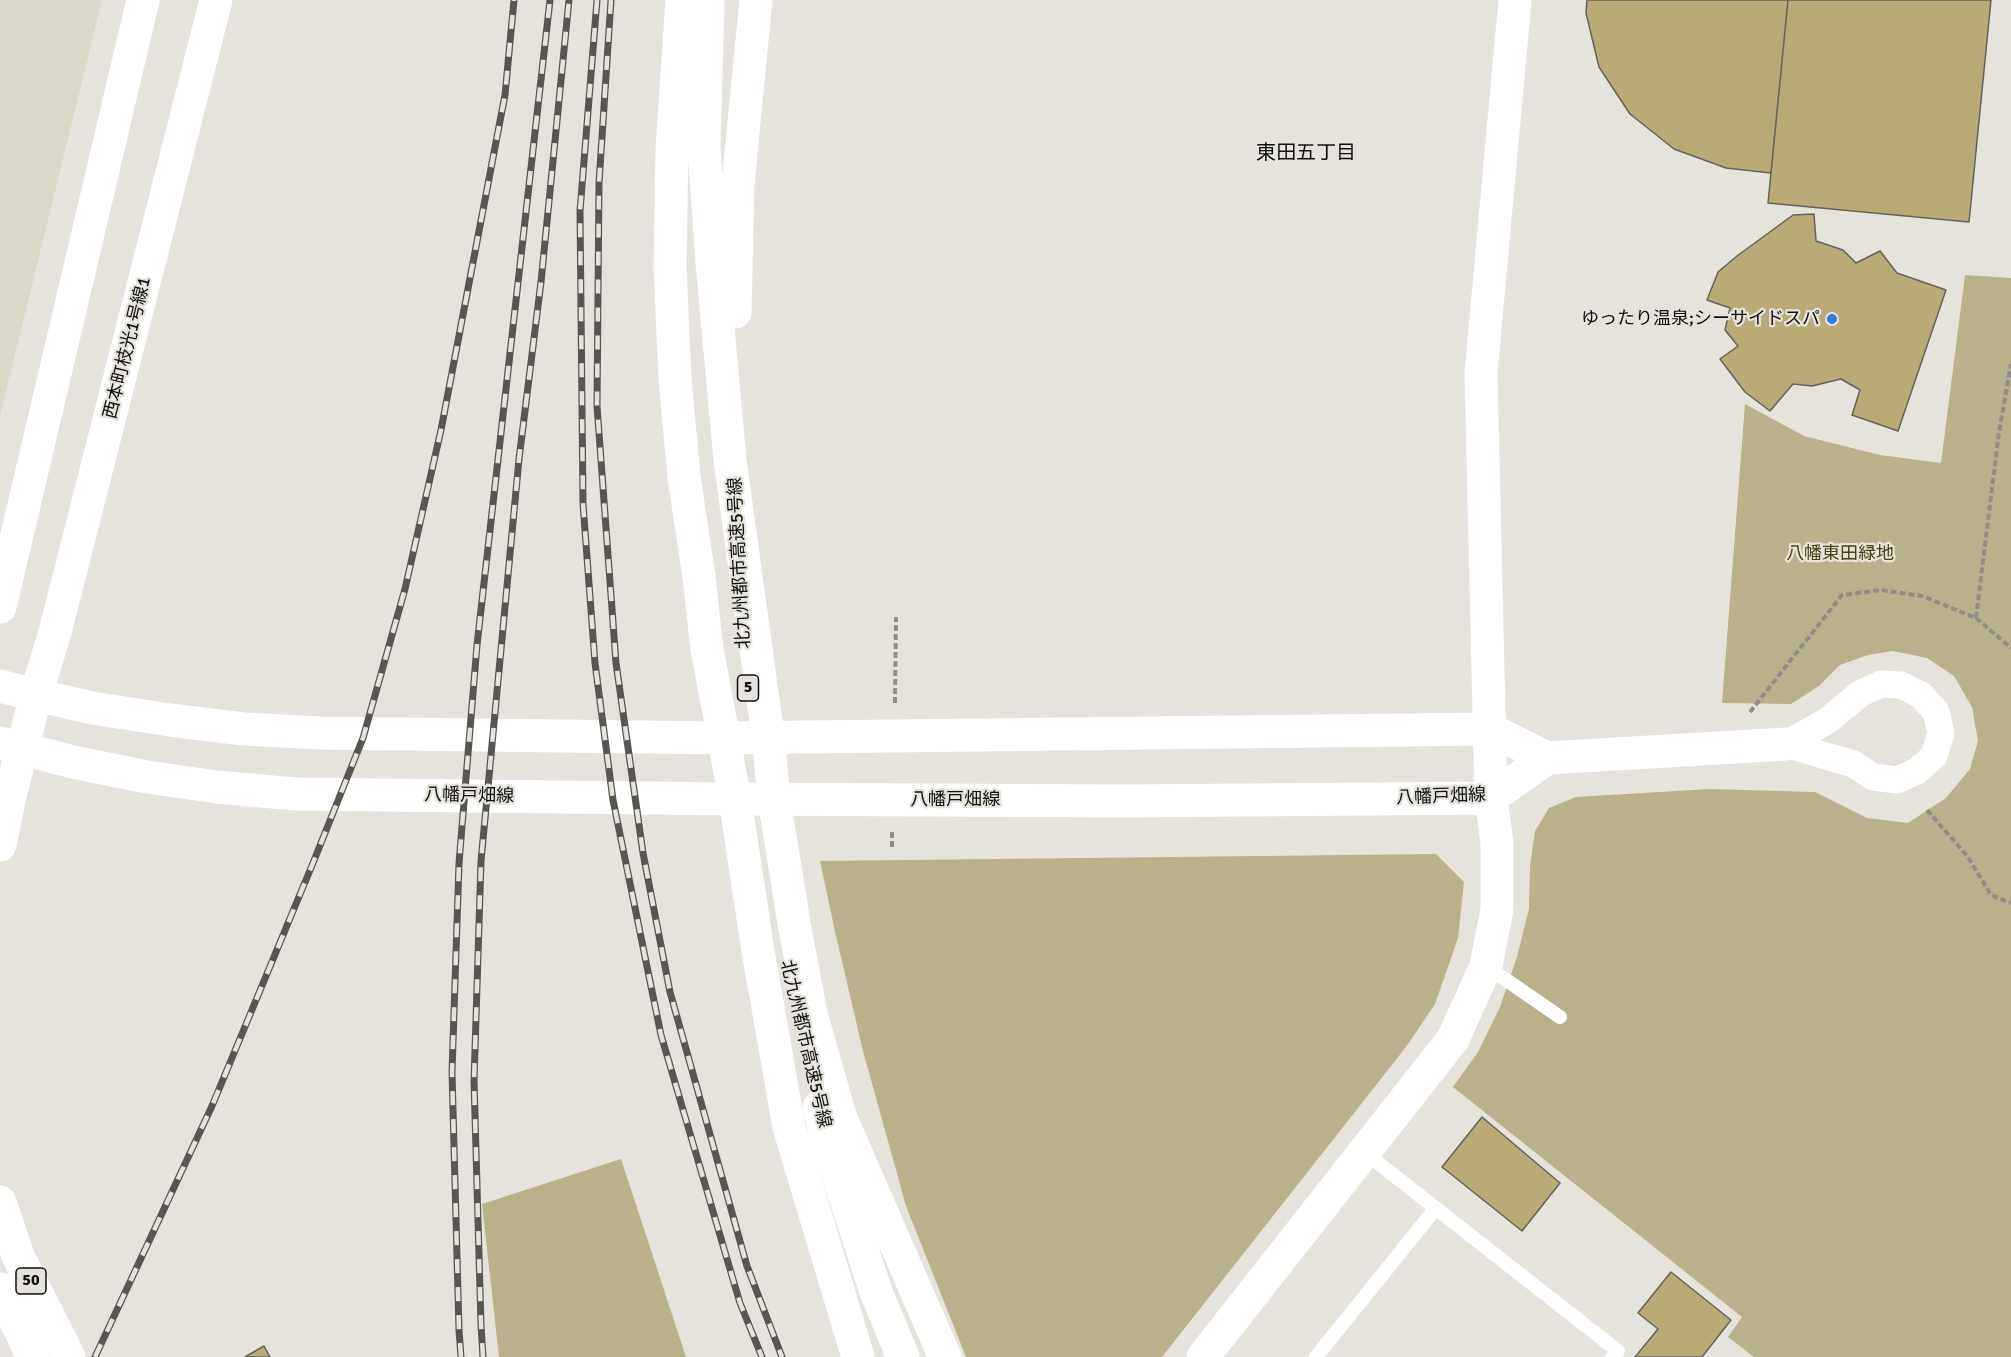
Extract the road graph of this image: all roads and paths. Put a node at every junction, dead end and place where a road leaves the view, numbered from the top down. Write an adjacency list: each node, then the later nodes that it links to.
1 (143, 0): 11 (main road)
2 (216, 0): 15 (main road, 西本町枝光1号線1)
3 (682, 0): 7 (main road)
4 (708, 0): 7 (main road)
5 (756, 0): 38 (main road, 北九州都市高速5号線 / 5)
6 (1515, 0): 17 (main road)
7 (688, 148): 18 (main road); 19 (main road)
8 (2011, 364): 9 (path)
9 (2006, 391): 10 (path); 12 (path)
10 (2011, 394)
11 (0, 607)
12 (1976, 618): 13 (path); 16 (path)
13 (2011, 648)
14 (0, 686): 15 (main road)
15 (36, 695): 19 (main road); 21 (main road)
16 (1747, 716)
17 (1489, 729): 18 (main road); 22 (main road); 23 (main road)
18 (768, 736): 19 (main road); 25 (main road)
19 (723, 738): 24 (main road)
20 (1786, 744): 20 (street); 22 (main road)
21 (11, 746): 24 (main road, 八幡戸畑線); 27 (main road)
22 (1547, 758): 23 (main road, 八幡戸畑線)
23 (1491, 798): 25 (main road, 八幡戸畑線); 29 (main road)
24 (735, 799): 25 (main road, 八幡戸畑線); 37 (main road)
25 (774, 799): 39 (main road)
26 (1927, 810): 28 (path)
27 (0, 845)
28 (2011, 903)
29 (1486, 966): 30 (lane); 31 (main road)
30 (1560, 1017)
31 (1364, 1152): 33 (lane); 40 (main road)
32 (0, 1202): 36 (main road, 50)
33 (1436, 1208): 41 (lane); 42 (lane)
34 (0, 1289): 35 (main road, 50)
35 (33, 1357)
36 (69, 1357)
37 (858, 1357)
38 (901, 1357)
39 (945, 1357)
40 (1203, 1357)
41 (1316, 1357)
42 (1613, 1357)

